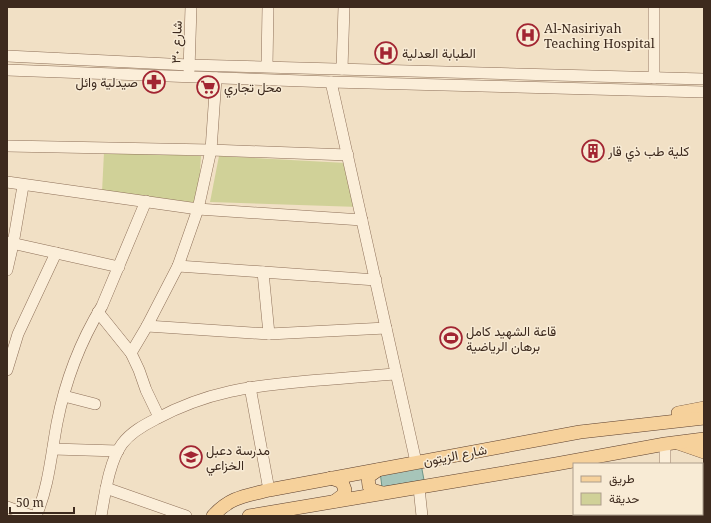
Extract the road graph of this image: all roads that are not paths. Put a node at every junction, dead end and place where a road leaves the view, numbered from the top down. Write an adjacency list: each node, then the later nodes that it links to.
1 (191, 7): 6 (street, شارع ٣٠)
2 (268, 7): 7 (street)
3 (344, 7): 8 (street)
4 (654, 7): 12 (street)
5 (7, 56): 6 (street)
6 (189, 64): 7 (street); 10 (street, شارع ٣٠)
7 (267, 66): 8 (street)
8 (342, 69): 12 (street)
9 (7, 70): 10 (street)
10 (189, 77): 11 (street)
11 (216, 78): 14 (street); 17 (street)
12 (654, 78): 13 (street)
13 (704, 79)
14 (331, 82): 15 (street); 18 (street)
15 (704, 92)
16 (7, 146): 17 (street)
17 (211, 150): 18 (street); 22 (street)
18 (348, 155): 23 (street)
19 (7, 182): 20 (street)
20 (23, 186): 21 (street); 24 (street)
21 (146, 201): 22 (street); 27 (street)
22 (198, 209): 23 (street); 26 (street)
23 (362, 220): 30 (street)
24 (10, 243): 25 (street); 28 (street)
25 (56, 253): 27 (street); 36 (street)
26 (178, 266): 29 (street); 32 (street)
27 (119, 267): 31 (street)
28 (7, 270)
29 (263, 272): 30 (street); 34 (street)
30 (376, 280): 33 (street)
31 (98, 312): 35 (street); 39 (street)
32 (147, 326): 34 (street); 35 (street)
33 (386, 328): 34 (street); 37 (street)
34 (269, 334)
35 (131, 352): 42 (street)
36 (7, 370)
37 (396, 374): 38 (street); 50 (street)
38 (250, 387): 42 (street); 56 (street)
39 (64, 396): 40 (street); 47 (street)
40 (95, 404)
41 (704, 408): 44 (main road)
42 (159, 417): 48 (street)
43 (704, 418): 44 (main road, شارع الزيتون)
44 (580, 432): 50 (main road, شارع الزيتون)
45 (704, 439): 46 (main road, شارع الزيتون)
46 (671, 444): 49 (main road); 51 (street); 55 (main road, شارع الزيتون)
47 (53, 449): 48 (street); 61 (street)
48 (118, 451): 54 (street)
49 (704, 452)
50 (416, 462): 52 (main road, شارع الزيتون)
51 (665, 463)
52 (378, 470): 53 (main road, شارع الزيتون); 57 (main road)
53 (331, 478): 56 (main road, شارع الزيتون); 58 (main road)
54 (106, 488): 62 (street); 63 (street)
55 (419, 488): 57 (main road, شارع الزيتون); 66 (street)
56 (269, 490): 64 (main road, شارع الزيتون)
57 (382, 494): 58 (main road, شارع الزيتون)
58 (335, 501): 65 (main road, شارع الزيتون)
59 (7, 507): 60 (street)
60 (32, 516)
61 (36, 516)
62 (101, 516)
63 (186, 516)
64 (213, 516)
65 (249, 516)
66 (422, 516)

